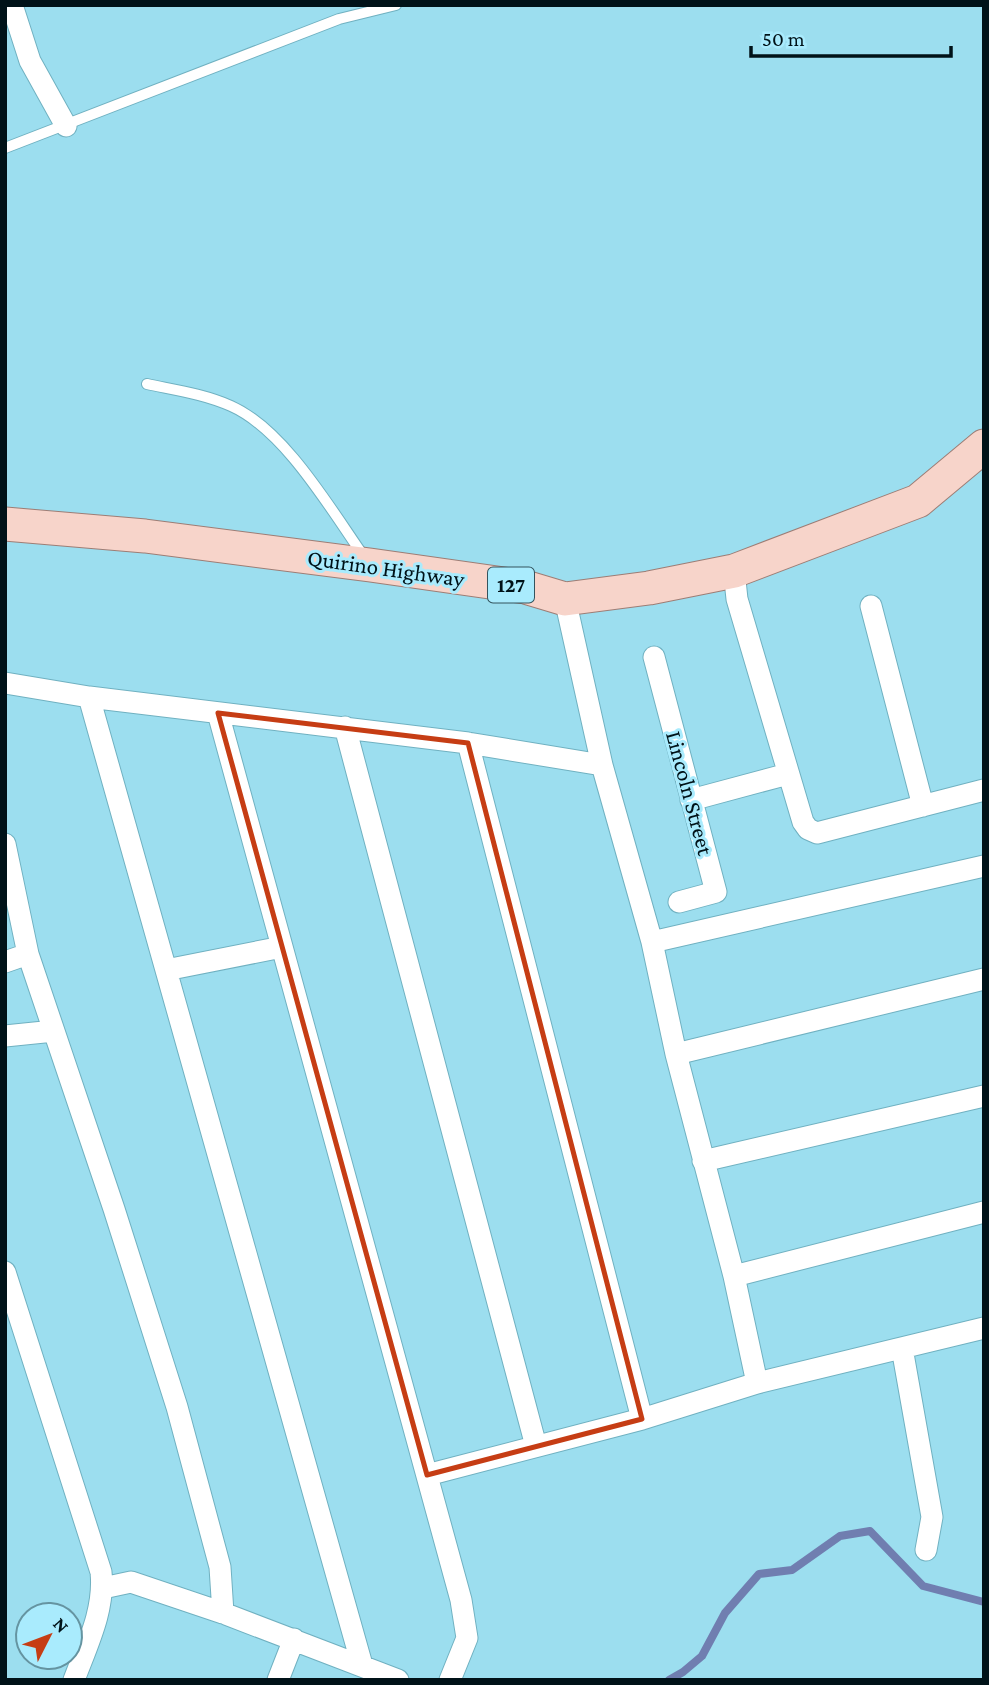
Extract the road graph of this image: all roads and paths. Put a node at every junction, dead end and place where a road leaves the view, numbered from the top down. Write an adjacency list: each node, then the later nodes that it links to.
1 (12, 5): 3 (street)
2 (396, 5): 3 (lane)
3 (66, 126): 4 (lane)
4 (5, 148)
5 (147, 384): 8 (lane)
6 (984, 446): 9 (main road, Quirino Highway / 127)
7 (5, 524): 8 (main road, Quirino Highway / 127)
8 (369, 565): 10 (main road, Quirino Highway / 127)
9 (734, 571): 10 (main road, Quirino Highway / 127); 19 (street)
10 (565, 599): 18 (street)
11 (872, 606): 22 (street)
12 (653, 657): 21 (street, Lincoln Street)
13 (5, 683): 14 (street)
14 (89, 697): 15 (street); 30 (street)
15 (218, 713): 16 (street); 27 (street)
16 (345, 727): 17 (street); 44 (street)
17 (468, 743): 18 (street); 43 (street)
18 (602, 765): 26 (street)
19 (789, 774): 21 (street); 22 (street)
20 (984, 790): 22 (street)
21 (691, 800): 25 (street, Lincoln Street)
22 (923, 806)
23 (5, 844): 28 (street)
24 (984, 866): 26 (street)
25 (679, 902)
26 (652, 942): 34 (street)
27 (282, 947): 30 (street); 45 (street)
28 (28, 954): 29 (street); 32 (street)
29 (5, 962)
30 (166, 970): 50 (street)
31 (984, 979): 34 (street)
32 (54, 1031): 33 (street); 48 (street)
33 (5, 1036)
34 (676, 1054): 36 (street)
35 (984, 1096): 36 (street)
36 (703, 1161): 39 (street)
37 (984, 1212): 39 (street)
38 (5, 1272): 47 (street)
39 (734, 1276): 42 (street)
40 (984, 1328): 41 (street)
41 (902, 1348): 42 (street); 46 (street)
42 (757, 1383): 43 (street)
43 (642, 1419): 44 (street)
44 (537, 1446): 45 (street)
45 (427, 1475): 54 (street)
46 (926, 1550)
47 (103, 1588): 48 (street); 51 (street)
48 (223, 1613): 49 (street)
49 (294, 1639): 50 (street); 52 (street)
50 (362, 1665): 53 (street)
51 (74, 1680)
52 (278, 1680)
53 (398, 1680)
54 (450, 1680)

